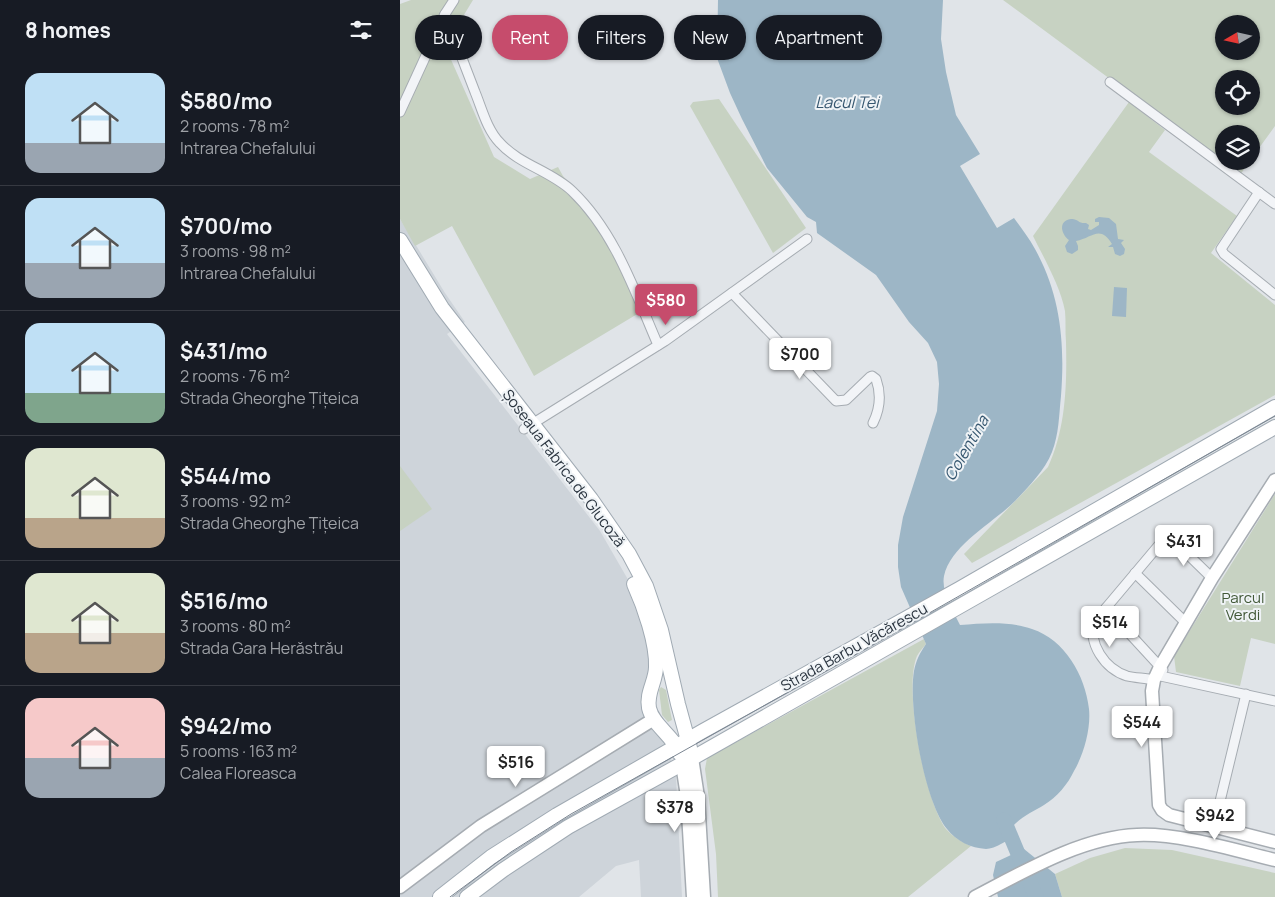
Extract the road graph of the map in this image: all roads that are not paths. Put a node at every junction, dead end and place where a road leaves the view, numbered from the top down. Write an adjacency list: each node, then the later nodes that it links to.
1 (454, 0): 2 (street)
2 (445, 14): 4 (street); 12 (street)
3 (1110, 82): 5 (street)
4 (400, 112)
5 (1259, 192): 6 (street); 11 (street)
6 (1275, 204)
7 (806, 239): 10 (street)
8 (400, 240): 15 (main road, Șoseaua Fabrica de Glucoză)
9 (400, 257): 15 (main road, Șoseaua Fabrica de Glucoză)
10 (732, 293): 12 (street); 14 (street)
11 (1275, 295)
12 (658, 345): 15 (street)
13 (1275, 407): 28 (main road, Strada Barbu Văcărescu)
14 (874, 422)
15 (528, 426): 23 (main road, Șoseaua Fabrica de Glucoză); 26 (main road, Șoseaua Fabrica de Glucoză)
16 (1275, 427): 29 (main road, Strada Barbu Văcărescu)
17 (1275, 480): 19 (street)
18 (1135, 573): 19 (street); 20 (street); 21 (street)
19 (1212, 578): 21 (street)
20 (1106, 608): 22 (street); 22 (street)
21 (1186, 624): 22 (street)
22 (1159, 675): 24 (street); 30 (street)
23 (652, 684): 26 (main road); 27 (main road, Șoseaua Fabrica de Glucoză)
24 (1246, 694): 25 (street); 30 (street)
25 (1275, 701)
26 (678, 704): 28 (main road, Șoseaua Fabrica de Glucoză)
27 (654, 719): 28 (main road, Șoseaua Fabrica de Glucoză); 33 (street)
28 (682, 743): 29 (main road, Șoseaua Fabrica de Glucoză); 35 (main road, Strada Barbu Văcărescu)
29 (687, 761): 36 (main road, Strada Barbu Văcărescu); 37 (street, Șoseaua Fabrica de Glucoză); 38 (street, Șoseaua Fabrica de Glucoză)
30 (1214, 826): 31 (street)
31 (1275, 842)
32 (1275, 860): 34 (street)
33 (400, 887)
34 (981, 894)
35 (440, 897)
36 (467, 897)
37 (693, 897)
38 (704, 897)

